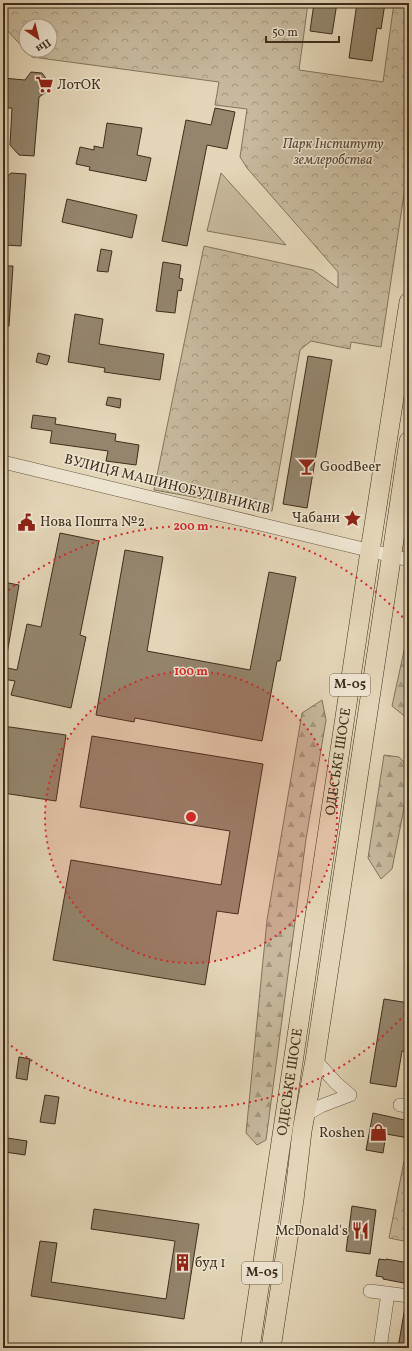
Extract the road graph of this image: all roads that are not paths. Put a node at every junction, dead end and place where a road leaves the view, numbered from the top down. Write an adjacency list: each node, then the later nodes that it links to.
1 (409, 302): 4 (highway, ОДЕСЬКЕ ШОСЕ / М-05)
2 (409, 441): 5 (highway, ОДЕСЬКЕ ШОСЕ / М-05)
3 (3, 462): 4 (street, ВУЛИЦЯ МАШИНОБУДІВНИКІВ)
4 (370, 551): 5 (street, ВУЛИЦЯ МАШИНОБУДІВНИКІВ); 11 (highway, ОДЕСЬКЕ ШОСЕ / М-05)
5 (400, 558): 6 (highway, ОДЕСЬКЕ ШОСЕ / М-05)
6 (315, 1060): 7 (highway, ОДЕСЬКЕ ШОСЕ / М-05); 7 (street)
7 (305, 1115): 12 (highway, ОДЕСЬКЕ ШОСЕ / М-05)
8 (370, 1291): 9 (street)
9 (388, 1293): 10 (street); 13 (street)
10 (409, 1296)
11 (250, 1348)
12 (271, 1348)
13 (380, 1348)

